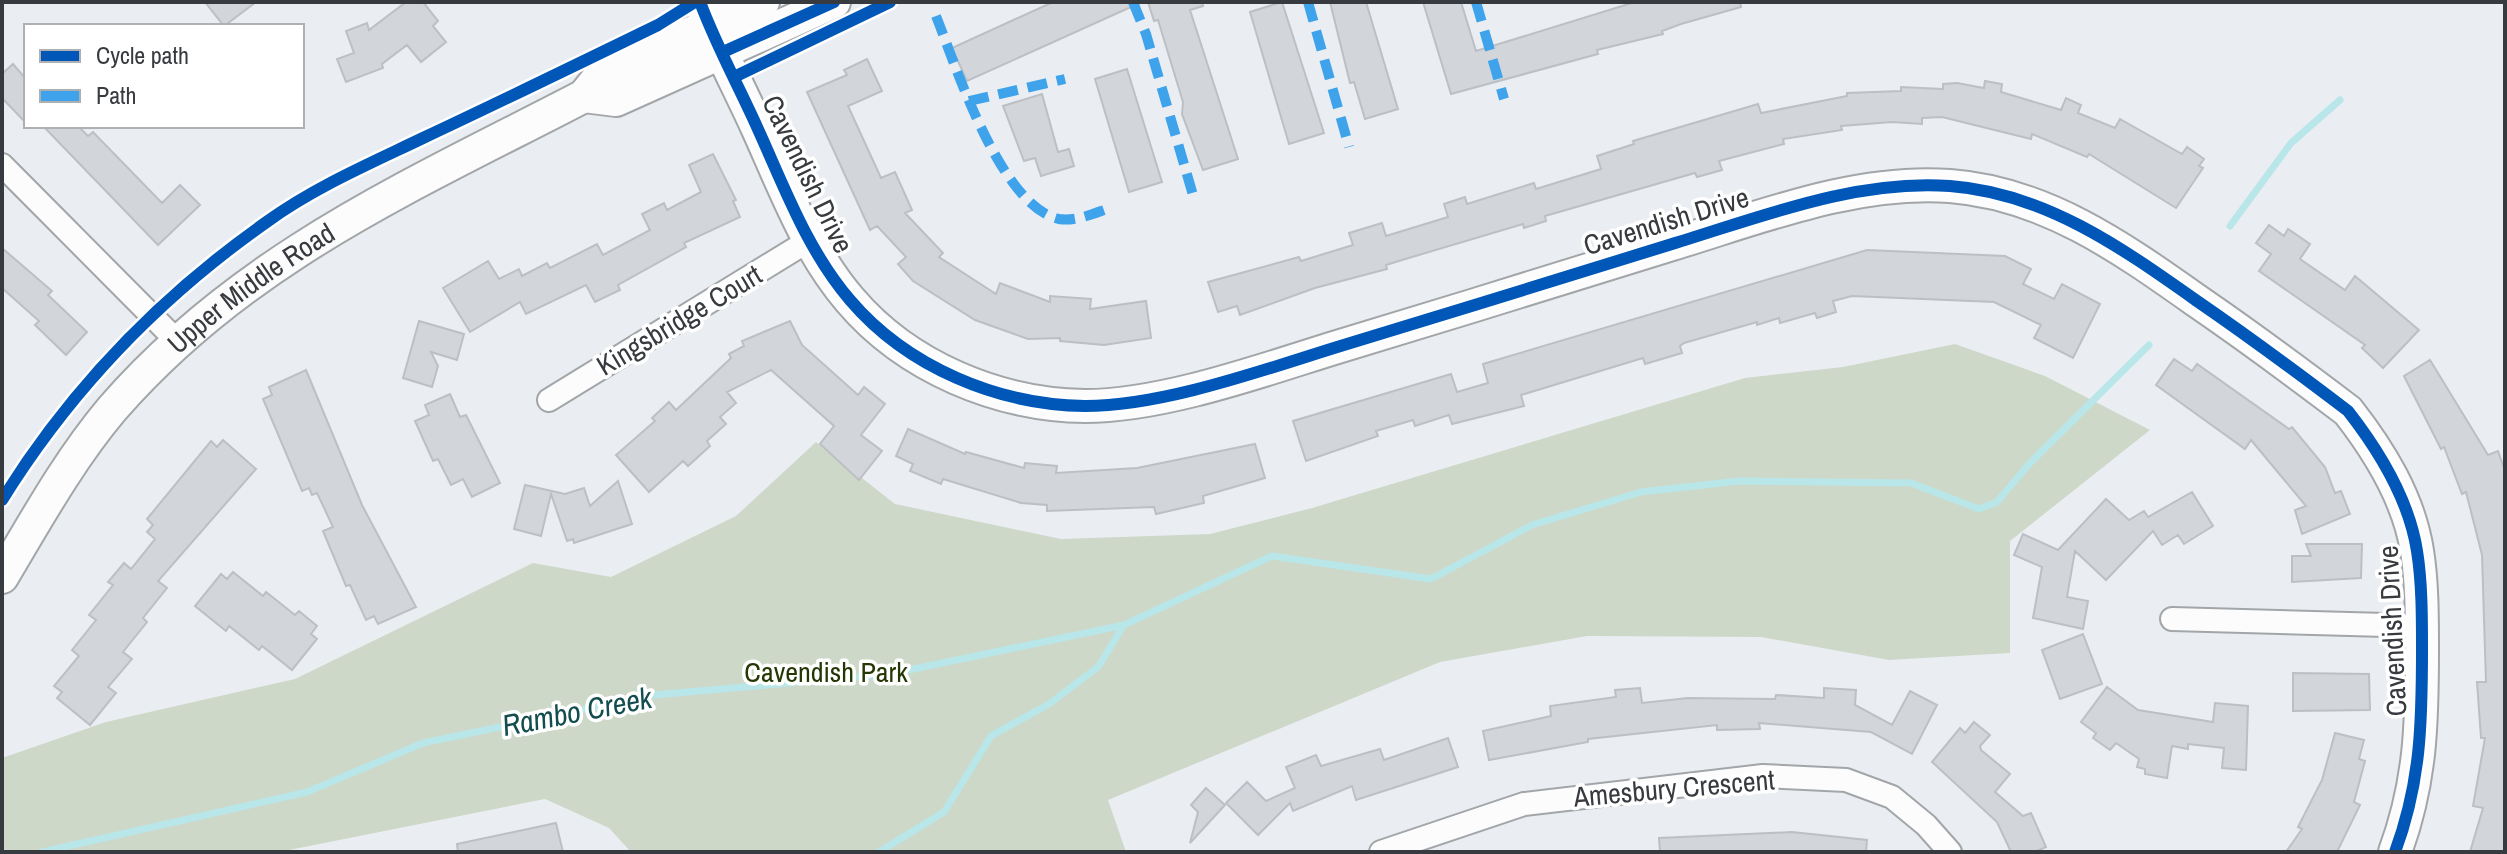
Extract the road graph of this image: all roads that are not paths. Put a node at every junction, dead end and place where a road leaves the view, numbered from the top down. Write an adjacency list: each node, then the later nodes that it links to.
1 (763, 2): 3 (street, Upper Middle Road)
2 (834, 2): 3 (street, Upper Middle Road)
3 (710, 26): 5 (street, Cavendish Drive); 6 (street, Upper Middle Road)
4 (2, 165): 6 (street)
5 (808, 241): 7 (street, Kingsbridge Court); 10 (street, Cavendish Drive)
6 (177, 341): 8 (street, Upper Middle Road)
7 (549, 400)
8 (2, 577)
9 (2172, 619): 10 (street)
10 (2422, 626): 13 (street, Cavendish Drive)
11 (1381, 852): 12 (street, Amesbury Crescent)
12 (1950, 852)
13 (2395, 852)

